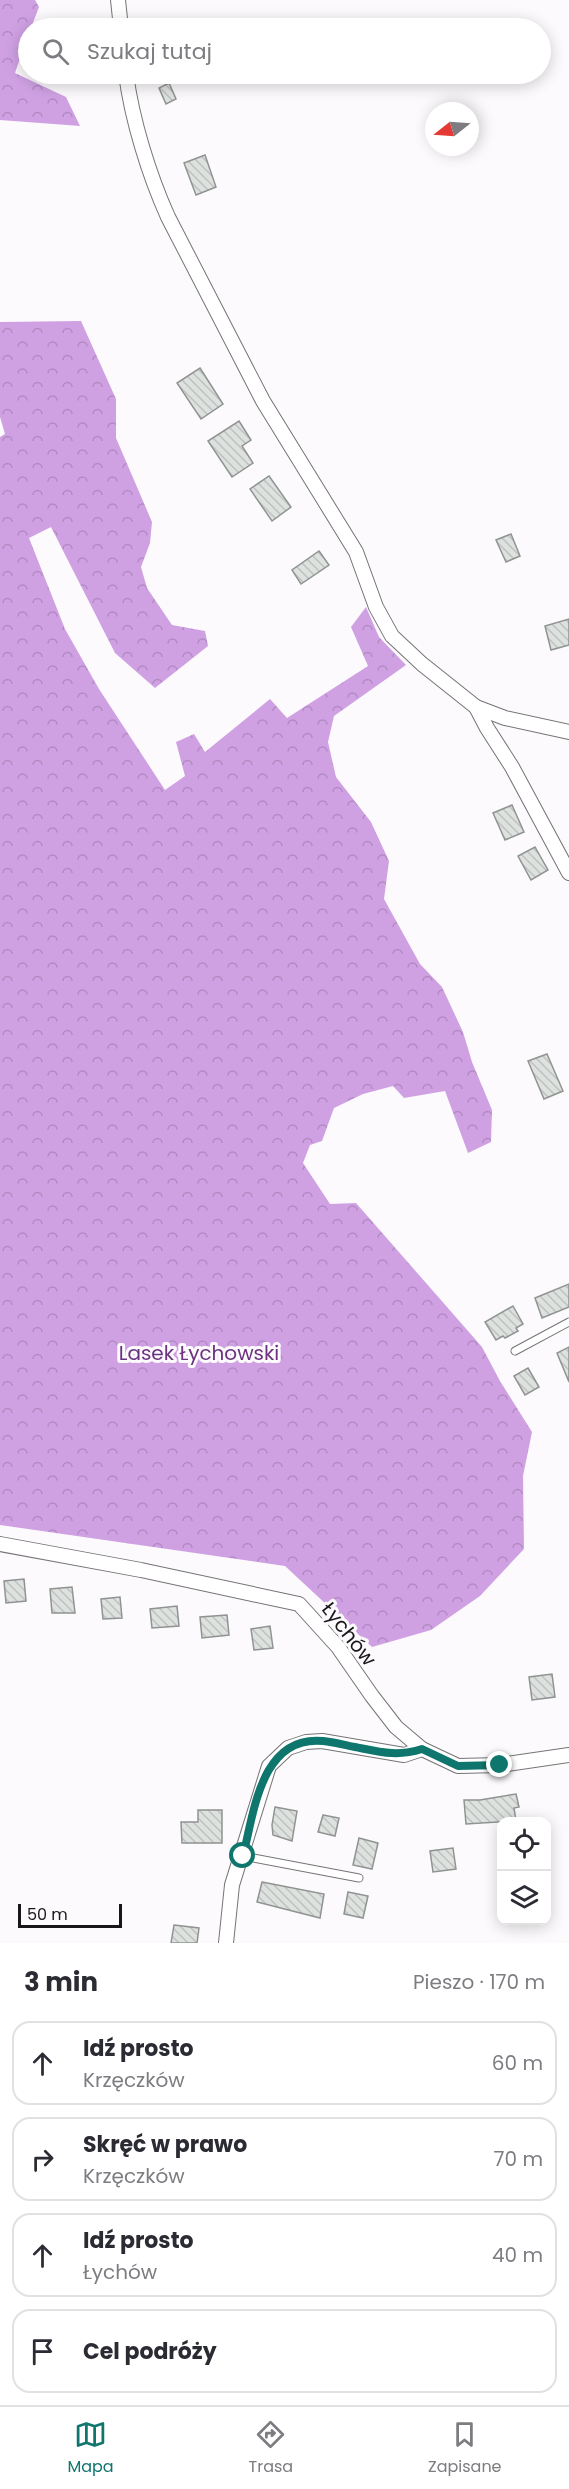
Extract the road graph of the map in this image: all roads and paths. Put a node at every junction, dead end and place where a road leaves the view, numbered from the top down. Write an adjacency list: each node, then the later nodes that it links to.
1 (118, 0): 2 (street)
2 (120, 18)
3 (128, 84): 4 (street)
4 (477, 706): 5 (street); 6 (street)
5 (569, 732)
6 (569, 873)
7 (569, 1322): 8 (lane)
8 (515, 1351)
9 (0, 1544): 10 (street, Łychów)
10 (422, 1749): 11 (street, Łychów); 12 (street)
11 (569, 1755)
12 (243, 1856): 13 (lane); 14 (street)
13 (359, 1878)
14 (225, 1943)

